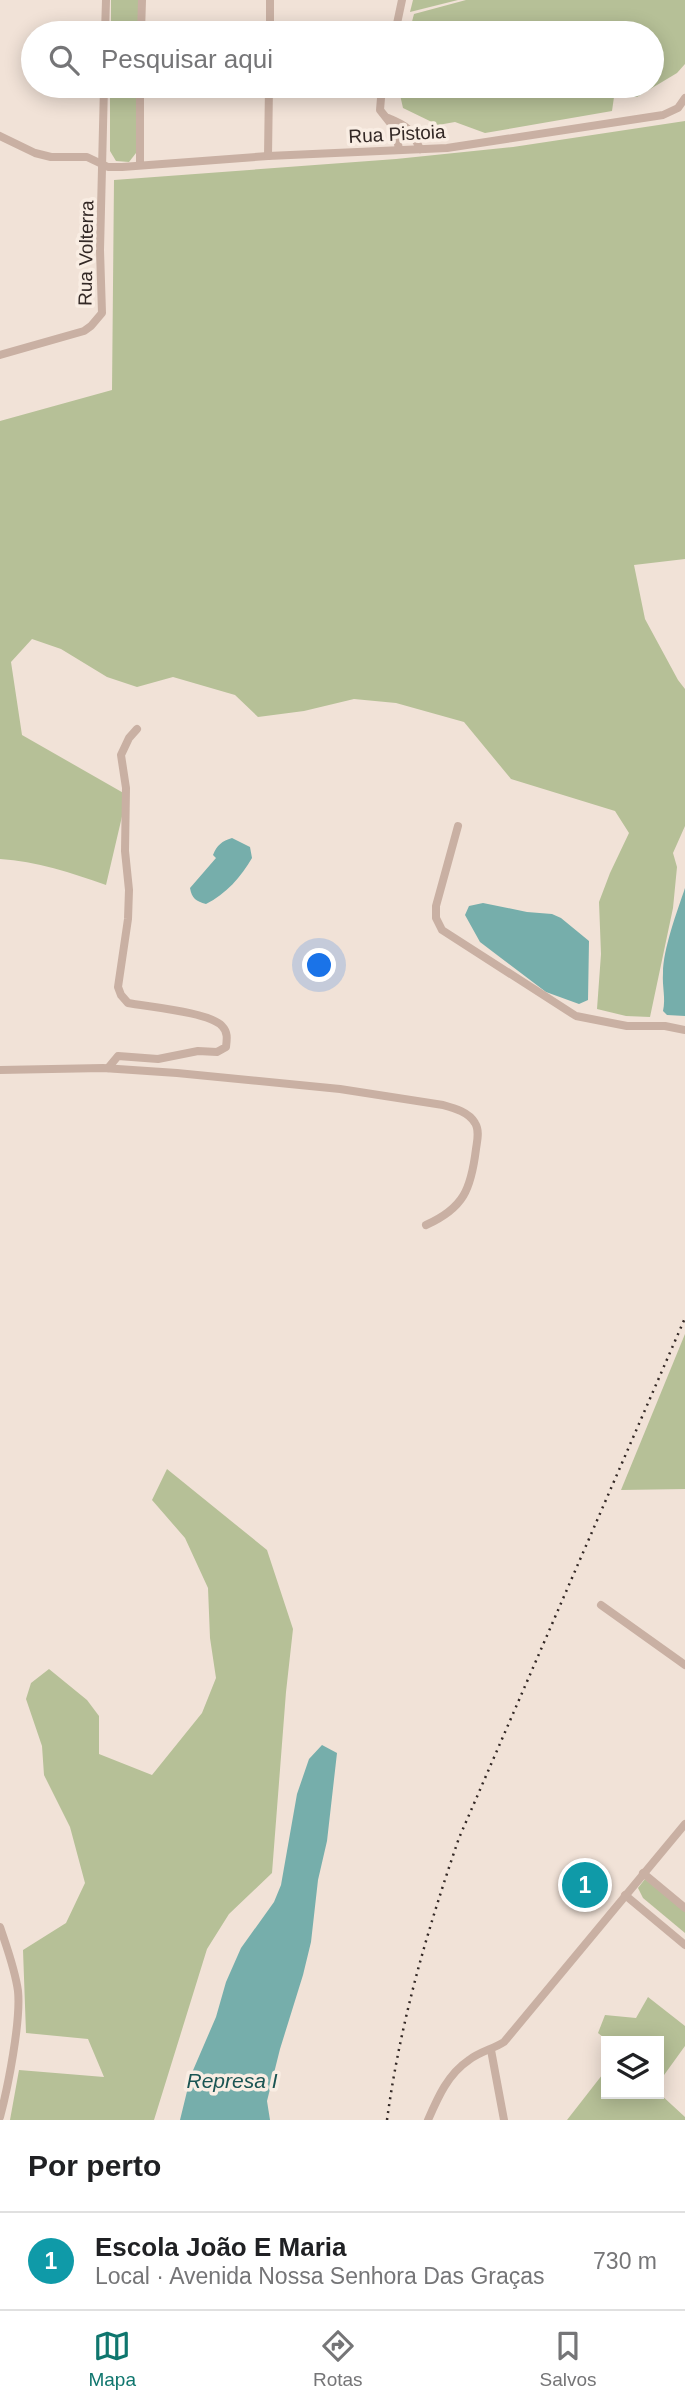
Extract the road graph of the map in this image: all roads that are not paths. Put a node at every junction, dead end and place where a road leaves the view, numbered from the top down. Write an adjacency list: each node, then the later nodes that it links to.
1 (106, 0): 5 (street)
2 (142, 0): 6 (street)
3 (270, 0): 7 (street)
4 (402, 0): 8 (street)
5 (106, 21)
6 (141, 21)
7 (270, 21)
8 (397, 21)
9 (104, 98): 19 (street, Rua Volterra)
10 (140, 98): 20 (street)
11 (269, 98): 18 (street)
12 (380, 98): 14 (street)
13 (685, 98): 17 (street, Rua Pistoia)
14 (385, 117): 16 (street); 17 (street)
15 (0, 136): 19 (street, Rua Pistoia)
16 (400, 149): 17 (street, Rua Pistoia); 18 (street, Rua Pistoia)
17 (420, 149)
18 (268, 156): 20 (street, Rua Pistoia)
19 (102, 164): 20 (street, Rua Pistoia); 21 (street, Rua Volterra)
20 (140, 165)
21 (0, 355)
22 (137, 729): 25 (street)
23 (458, 825): 24 (street)
24 (685, 1030)
25 (108, 1068): 26 (street); 27 (street)
26 (0, 1070)
27 (426, 1225)
28 (601, 1605): 29 (street)
29 (685, 1665)
30 (685, 1824): 31 (street)
31 (643, 1873): 32 (street); 33 (street)
32 (625, 1895): 35 (street); 36 (street)
33 (685, 1908)
34 (0, 1927): 37 (street)
35 (685, 1945)
36 (491, 2050): 38 (street); 39 (street)
37 (0, 2117)
38 (428, 2120)
39 (504, 2120)

